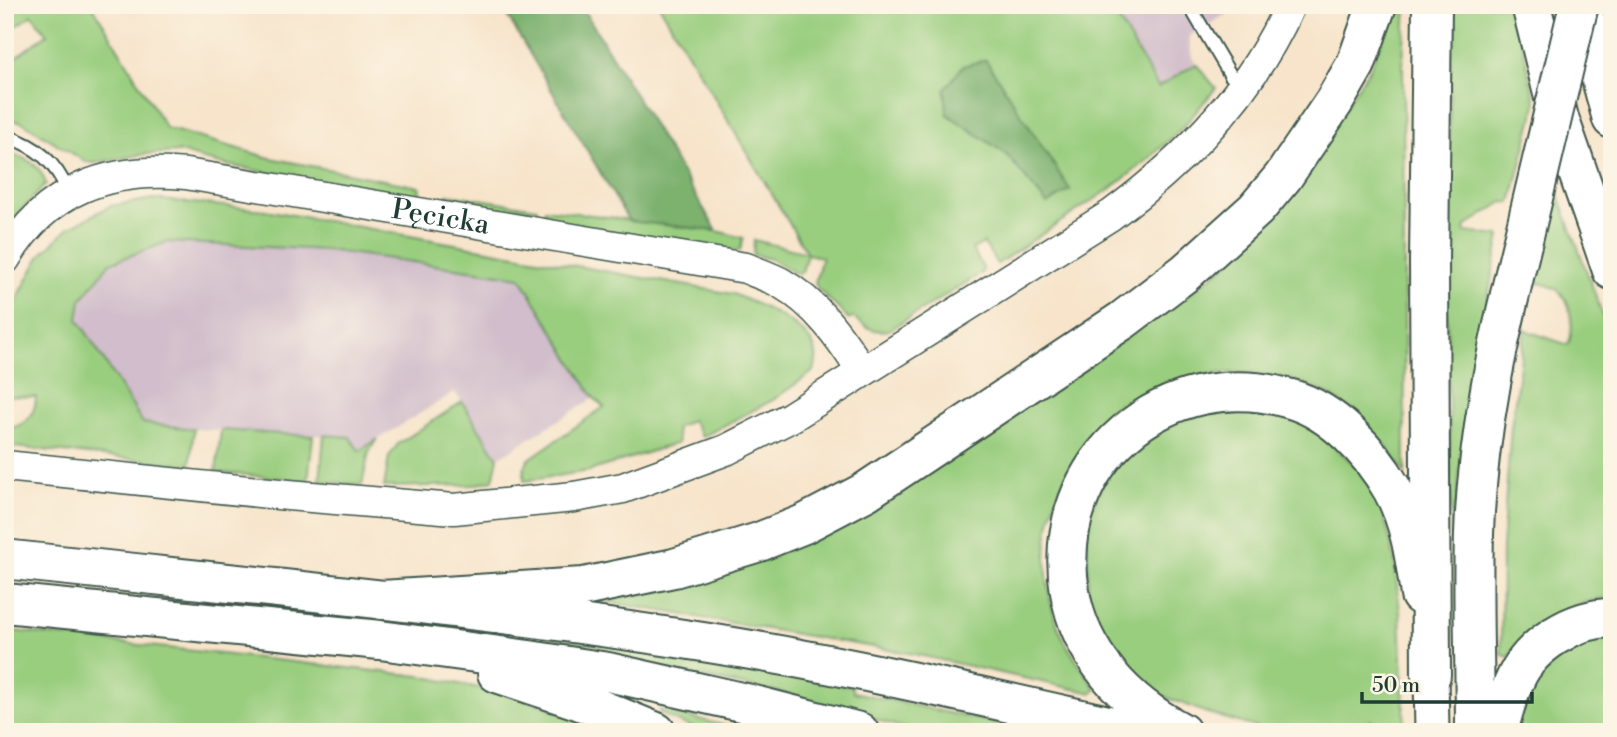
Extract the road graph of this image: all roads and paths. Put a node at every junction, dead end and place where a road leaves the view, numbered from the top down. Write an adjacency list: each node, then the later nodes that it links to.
1 (1189, 5): 7 (lane)
2 (1290, 5): 7 (street)
3 (1377, 5): 16 (main road)
4 (1432, 5): 20 (main road)
5 (1531, 5): 12 (main road)
6 (1580, 5): 8 (main road); 26 (main road, bridge)
7 (1247, 81): 13 (street)
8 (1612, 119)
9 (5, 136): 10 (lane)
10 (69, 193): 11 (street, Pęcicka); 13 (street, Pęcicka)
11 (5, 259)
12 (1612, 270)
13 (862, 370): 14 (street)
14 (5, 466)
15 (5, 559): 16 (main road)
16 (382, 600): 23 (main road)
17 (5, 603): 19 (main road)
18 (1612, 618): 27 (main road)
19 (380, 640): 21 (main road); 22 (main road)
20 (1431, 675): 24 (main road); 25 (main road)
21 (656, 732)
22 (859, 732)
23 (1139, 732)
24 (1181, 732)
25 (1432, 732)
26 (1475, 732)
27 (1499, 732)

